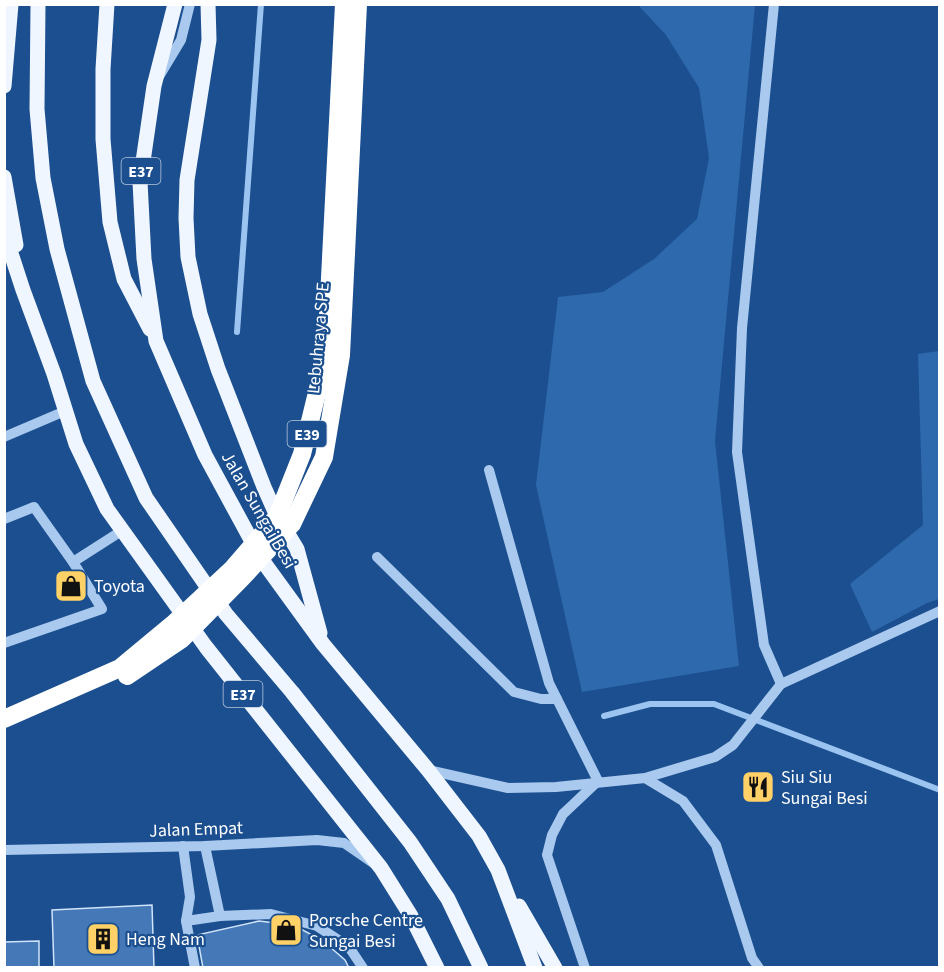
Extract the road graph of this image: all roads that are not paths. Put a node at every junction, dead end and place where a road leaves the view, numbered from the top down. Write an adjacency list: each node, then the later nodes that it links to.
1 (11, 4): 10 (main road)
2 (38, 4): 43 (main road)
3 (107, 4): 15 (main road)
4 (175, 4): 11 (main road, Jalan Sungai Besi / E37)
5 (190, 4): 11 (street)
6 (208, 4): 25 (main road)
7 (345, 4): 28 (highway, Lebuhraya SPE / E39, bridge)
8 (358, 4): 29 (highway, Lebuhraya SPE / E39, bridge)
9 (774, 4): 26 (street)
10 (4, 86)
11 (154, 86): 15 (main road, Jalan Sungai Besi / E37)
12 (4, 177): 14 (main road, E37)
13 (4, 232): 14 (main road)
14 (23, 290): 16 (main road, E37)
15 (156, 341): 25 (main road, Jalan Sungai Besi / E37)
16 (65, 411): 17 (street); 20 (main road, E37)
17 (4, 437)
18 (489, 470): 27 (street)
19 (4, 519): 22 (street)
20 (123, 530): 22 (street); 36 (main road, E37)
21 (377, 557): 27 (street)
22 (73, 562): 24 (street)
23 (939, 610): 26 (street)
24 (4, 643)
25 (323, 644): 30 (main road, Jalan Sungai Besi / E37)
26 (781, 684): 31 (street)
27 (557, 699): 32 (street)
28 (4, 719)
29 (4, 732)
30 (428, 770): 32 (street); 37 (main road, Jalan Sungai Besi / E37)
31 (645, 778): 32 (street); 47 (street)
32 (598, 781): 46 (street)
33 (183, 846): 34 (street, Jalan Empat); 35 (street, Jalan Empat); 39 (street)
34 (205, 846): 36 (street, Jalan Empat); 38 (street)
35 (4, 850)
36 (381, 868): 42 (main road, E37)
37 (498, 870): 44 (main road, Jalan Sungai Besi / E37); 45 (main road)
38 (220, 916): 39 (street); 41 (street)
39 (186, 921): 40 (street)
40 (195, 968)
41 (363, 968)
42 (437, 968)
43 (480, 968)
44 (535, 968)
45 (555, 968)
46 (585, 968)
47 (759, 968)

